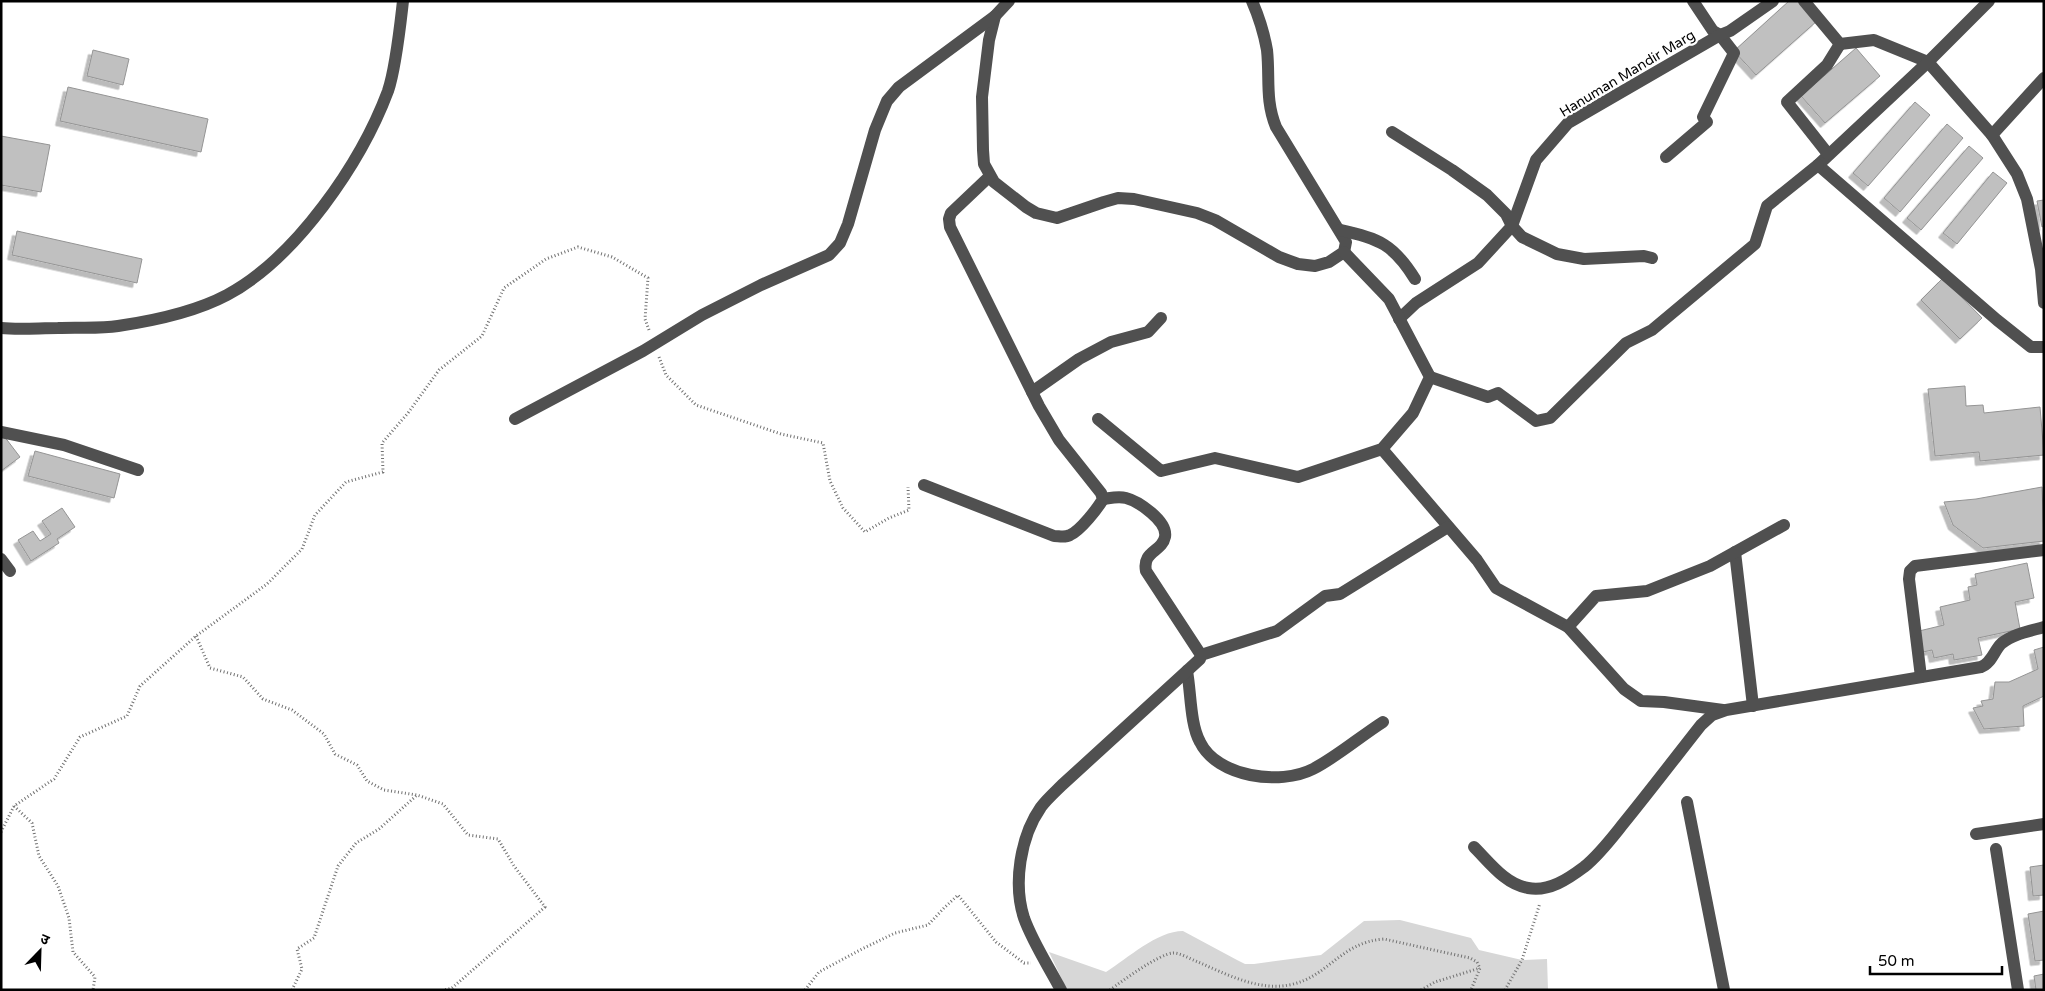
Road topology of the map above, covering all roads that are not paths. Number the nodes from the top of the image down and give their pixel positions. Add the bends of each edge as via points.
1 (403, 1) edge
2 (1009, 1) edge
3 (1252, 1) edge
4 (1693, 1) edge
5 (1773, 1) edge
6 (1804, 1) edge
7 (1989, 1) edge
8 (995, 16) junction
9 (1720, 35) junction
10 (1840, 44) junction
11 (1928, 62) junction
12 (2044, 78) edge
13 (1392, 132) dead end
14 (1992, 135) junction
15 (1828, 154) junction
16 (1666, 157) dead end
17 (1818, 165) junction
18 (990, 176) junction
19 (1512, 226) junction
20 (1340, 230) junction
21 (1344, 252) junction
22 (1652, 258) dead end
23 (2042, 270) edge
24 (1415, 279) dead end
25 (2044, 303) edge
26 (1161, 318) dead end
27 (1399, 319) junction
28 (1, 328) edge
29 (2044, 347) edge
30 (1430, 377) junction
31 (1032, 392) junction
32 (515, 419) dead end
33 (1098, 419) dead end
34 (1, 432) edge
35 (1382, 449) junction
36 (138, 470) dead end
37 (924, 485) road end
38 (1103, 499) junction
39 (1784, 525) dead end
40 (1448, 527) junction
41 (2044, 550) edge
42 (1735, 552) junction
43 (1, 559) edge
44 (10, 571) dead end
45 (1568, 627) junction
46 (2044, 628) edge
47 (1201, 655) junction
48 (1186, 671) junction
49 (1921, 677) junction
50 (1753, 706) junction
51 (1726, 710) junction
52 (1383, 722) dead end
53 (1687, 802) dead end
54 (2044, 824) edge
55 (1976, 834) dead end
56 (1474, 847) dead end
57 (1996, 849) dead end
58 (1060, 990) edge
59 (1724, 990) edge
60 (2018, 990) edge

1 - 28 street via 388,89 366,138 333,193 267,268 227,295 178,314 117,326
2 - 8 street
3 - 20 street via 1264,32 1271,114
4 - 9 street
5 - 9 street, Hanuman Mandir Marg
6 - 10 street
7 - 11 street
8 - 18 street via 982,97 984,164
8 - 32 street via 899,87 887,101 875,130 848,224 840,243 829,255 731,300
9 - 16 street via 1734,54 1703,117 1707,122
9 - 19 street, Hanuman Mandir Marg via 1568,123 1536,160
10 - 11 street via 1874,40
10 - 15 street via 1827,65 1787,102
11 - 14 street
11 - 15 street
12 - 14 street
13 - 19 street via 1486,195 1506,214
14 - 23 street via 2017,174 2027,199
15 - 17 street
17 - 29 street via 2031,348
17 - 30 street via 1767,206 1755,244 1652,330 1626,343 1550,418 1536,421 1498,393 1488,397
18 - 21 street via 1026,207 1046,216 1070,215 1118,198 1197,213 1298,264 1315,266
18 - 31 street via 951,214 950,227
19 - 22 street via 1522,237 1557,254 1584,259
19 - 27 street, Hanuman Mandir Marg via 1478,263 1416,303
20 - 21 street via 1346,242
20 - 24 street via 1363,234 1387,244
21 - 27 street via 1388,299
23 - 25 street
26 - 31 street via 1148,332 1111,342 1078,359
27 - 30 street
30 - 35 street via 1413,413
31 - 38 street via 1059,440 1101,492
33 - 35 street via 1161,471 1215,458 1298,477
34 - 36 street via 64,445
35 - 40 street
37 - 38 street via 1061,537 1068,537 1076,531
38 - 47 street via 1115,497 1134,501 1158,519 1164,528 1162,542 1146,558 1146,571
39 - 42 street
40 - 45 street via 1496,588
40 - 47 street via 1340,594 1325,596 1278,630
41 - 49 street via 1915,566 1910,571
42 - 45 street via 1710,566 1646,591 1596,596
42 - 50 street
43 - 44 street
45 - 51 street via 1624,689 1641,701
46 - 49 street via 2009,638 1985,665
47 - 48 street
48 - 52 street via 1198,740 1206,754 1219,764 1241,773 1291,777 1313,769
48 - 58 street via 1062,785 1041,808 1029,832 1020,863 1024,918
49 - 50 street
50 - 51 street
51 - 56 street via 1712,715 1701,725 1585,866 1562,882 1549,887 1529,888 1511,882
53 - 59 street
54 - 55 street
57 - 60 street

